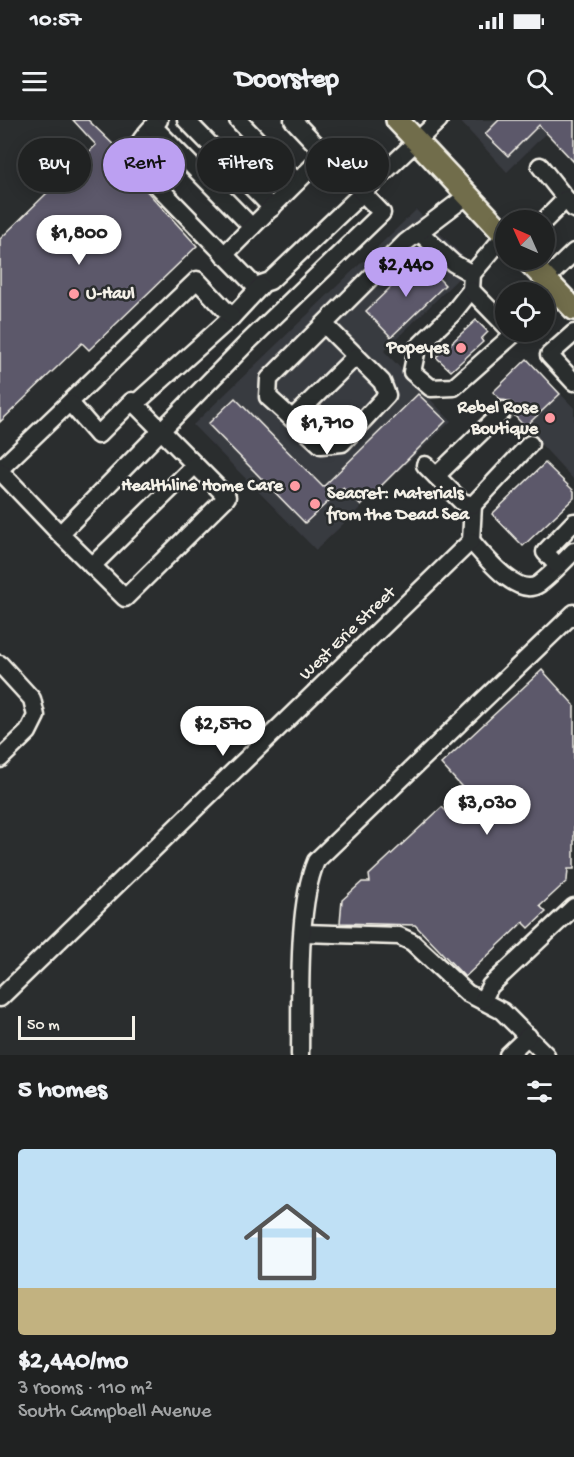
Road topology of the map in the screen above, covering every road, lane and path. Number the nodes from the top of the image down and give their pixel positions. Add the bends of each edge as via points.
1 (186, 120) edge
2 (238, 120) edge
3 (293, 120) edge
4 (397, 120) edge
5 (439, 120) edge
6 (156, 123) edge
7 (310, 138) edge
8 (417, 141) junction
9 (540, 166) dead end
10 (306, 173) edge
11 (297, 182) junction
12 (362, 193) junction
13 (468, 195) junction
14 (570, 204) edge
15 (272, 208) junction
16 (555, 214) edge
17 (495, 225) edge
18 (252, 227) junction
19 (418, 232) junction
20 (495, 250) edge
21 (574, 252) edge
22 (224, 255) junction
23 (536, 270) edge
24 (471, 282) junction
25 (261, 286) junction
26 (561, 298) edge
27 (495, 311) edge
28 (232, 317) junction
29 (324, 324) junction
30 (574, 333) edge
31 (500, 342) edge
32 (356, 356) junction
33 (574, 382) edge
34 (71, 404) junction
35 (135, 404) junction
36 (504, 410) dead end
37 (292, 419) junction
38 (161, 432) junction
39 (531, 444) dead end
40 (195, 465) junction
41 (0, 470) edge
42 (473, 505) junction
43 (574, 522) edge
44 (60, 534) junction
45 (471, 541) junction
46 (574, 551) edge
47 (92, 566) junction
48 (558, 566) junction
49 (574, 613) edge
50 (0, 664) edge
51 (0, 759) edge
52 (574, 907) edge
53 (303, 933) junction
54 (0, 998) edge
55 (483, 1000) junction
56 (528, 1036) junction
57 (300, 1055) edge
58 (508, 1055) edge
59 (546, 1055) edge

1 - 15 street
2 - 11 street
3 - 7 street
4 - 8 main road
5 - 8 street
6 - 18 street
6 - 22 street via 138,143 137,161
8 - 12 street
8 - 13 main road
9 - 14 street
10 - 11 street
11 - 15 street
12 - 25 street
12 - 38 street via 382,213
13 - 17 main road
13 - 19 street
14 - 16 street
15 - 18 street
18 - 22 street
19 - 24 street
19 - 29 street
20 - 24 street
21 - 26 street
22 - 25 street via 255,286
23 - 26 main road
24 - 27 street
24 - 31 street via 452,314 417,348 412,372 431,388 454,387
25 - 28 street
28 - 34 street via 197,280
28 - 35 street
29 - 32 street
29 - 37 street via 269,379 268,397
30 - 33 street via 549,355
32 - 37 street
32 - 37 street via 382,382 387,395 342,443 321,445
34 - 35 street via 98,435 132,401
34 - 41 street
35 - 38 street
36 - 42 street via 430,471 462,502
38 - 40 street
38 - 44 street
39 - 42 street
40 - 47 street
40 - 47 street via 227,497 124,598
41 - 44 street
42 - 45 street
43 - 48 street via 545,552
44 - 47 street
45 - 48 street via 504,575 526,587 537,586
45 - 54 street, West Erie Street
46 - 48 street
49 - 53 street via 316,861 309,878
50 - 51 street via 32,699 36,716 28,732
52 - 55 street via 490,986
53 - 55 street via 399,936 412,942 460,988
53 - 57 street
55 - 56 street via 502,1011
56 - 58 street
56 - 59 street

